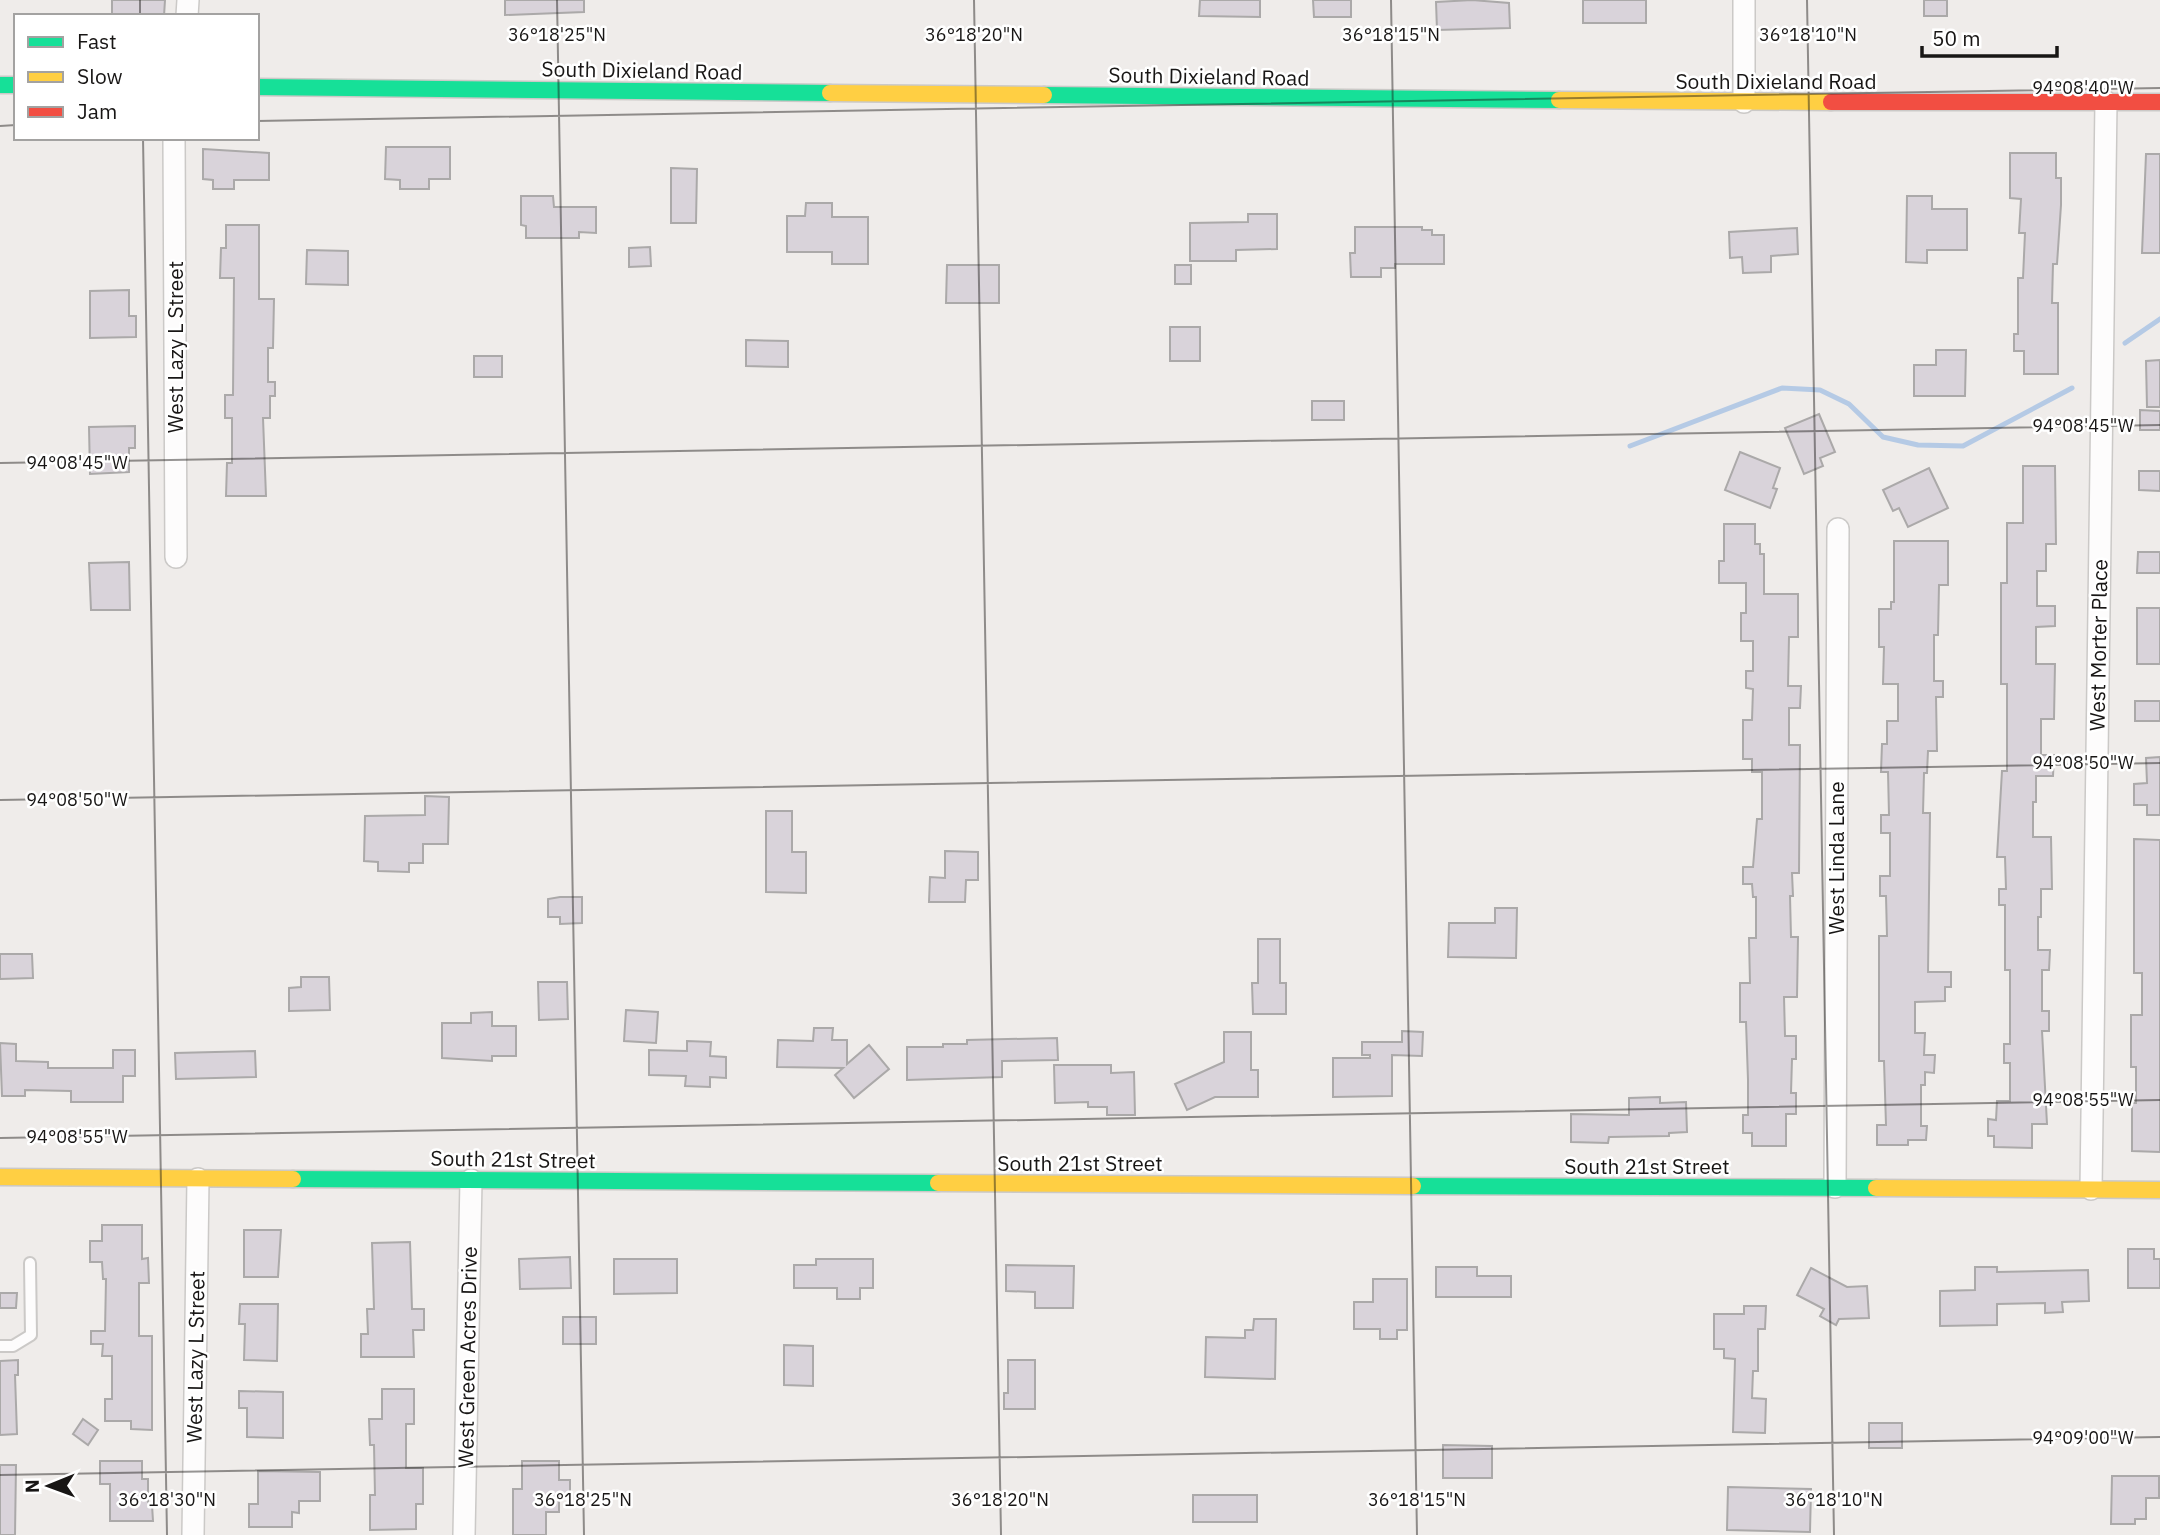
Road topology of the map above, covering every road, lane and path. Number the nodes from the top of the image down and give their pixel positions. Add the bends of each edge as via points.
1 (1744, 0) edge
2 (259, 87) edge
3 (1744, 102) junction
4 (2106, 102) junction
5 (2160, 102) edge
6 (174, 140) edge
7 (1838, 529) dead end
8 (176, 557) dead end
9 (0, 1177) edge
10 (198, 1179) junction
11 (471, 1180) junction
12 (1835, 1187) junction
13 (2091, 1189) junction
14 (2160, 1190) edge
15 (30, 1263) dead end
16 (0, 1346) edge
17 (193, 1535) edge
18 (464, 1535) edge

1 - 3 street
2 - 3 street, South Dixieland Road
3 - 4 street, South Dixieland Road
4 - 5 street, South Dixieland Road
4 - 13 street, West Morter Place
6 - 8 street, West Lazy L Street
7 - 12 street, West Linda Lane
9 - 10 street, South 21st Street
10 - 11 street, South 21st Street
10 - 17 street, West Lazy L Street
11 - 12 street, South 21st Street
11 - 18 street, West Green Acres Drive
12 - 13 street, South 21st Street
13 - 14 street, South 21st Street
15 - 16 lane via 31,1335 13,1346

